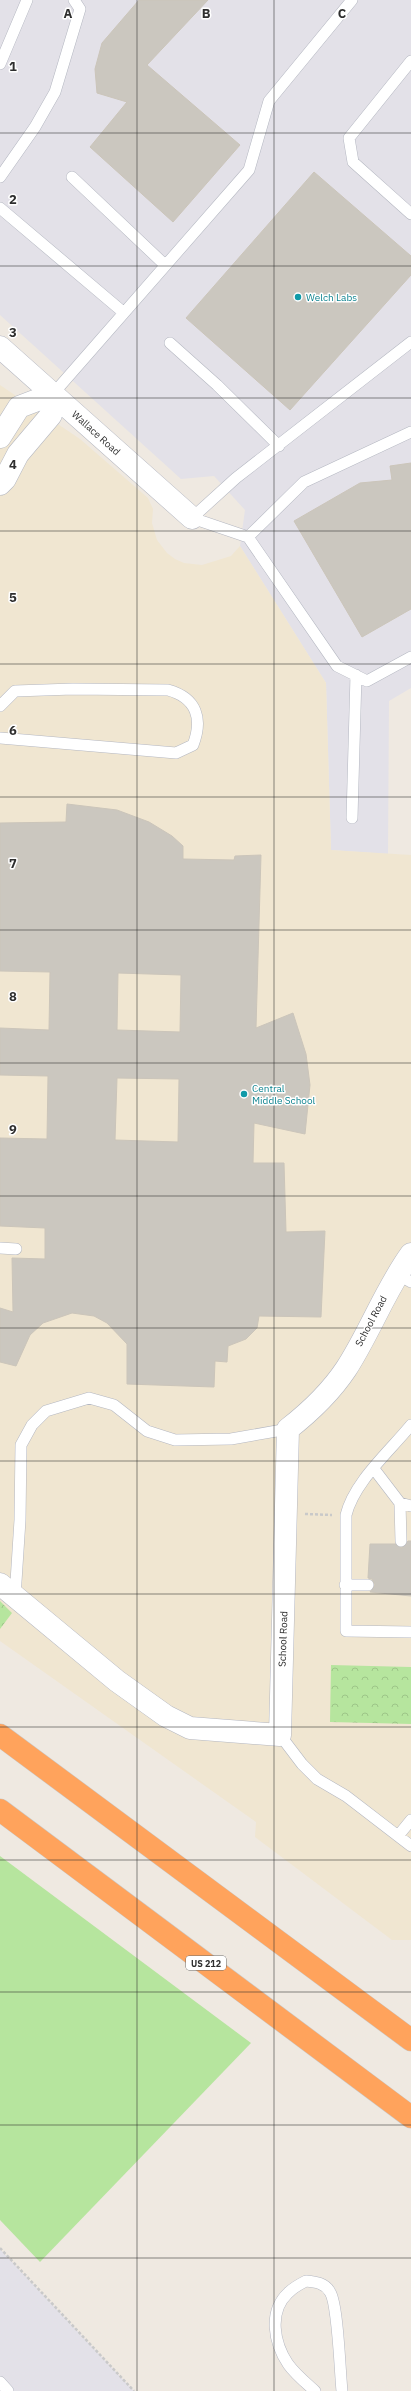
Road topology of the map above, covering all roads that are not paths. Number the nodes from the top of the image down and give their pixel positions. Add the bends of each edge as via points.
1 (27, 0) edge
2 (74, 0) edge
3 (352, 0) edge
4 (411, 61) edge
5 (0, 64) edge
6 (0, 177) edge
7 (72, 177) dead end
8 (0, 208) edge
9 (411, 214) edge
10 (165, 265) junction
11 (123, 312) junction
12 (411, 342) edge
13 (170, 343) dead end
14 (0, 347) edge
15 (53, 394) junction
16 (411, 432) edge
17 (0, 437) edge
18 (279, 446) junction
19 (0, 484) edge
20 (192, 518) junction
21 (248, 537) junction
22 (411, 657) edge
23 (356, 675) junction
24 (0, 706) edge
25 (0, 738) edge
26 (352, 818) dead end
27 (0, 1248) edge
28 (16, 1249) dead end
29 (411, 1254) edge
30 (404, 1278) edge
31 (411, 1425) edge
32 (288, 1429) junction
33 (374, 1469) junction
34 (406, 1505) edge
35 (401, 1541) dead end
36 (345, 1584) junction
37 (368, 1585) dead end
38 (8, 1591) edge
39 (411, 1632) edge
40 (280, 1735) junction
41 (0, 1736) edge
42 (0, 1810) edge
43 (411, 1820) edge
44 (398, 1836) junction
45 (411, 1846) edge
46 (411, 2040) edge
47 (411, 2117) edge
48 (0, 2382) edge
49 (8, 2391) edge
50 (315, 2391) edge
51 (342, 2391) edge

1 - 5 lane
2 - 6 lane via 80,9 55,92 35,127
3 - 10 lane via 269,101 249,170
4 - 9 lane via 349,138 353,162
7 - 10 lane
8 - 11 lane
10 - 11 lane
11 - 15 lane
12 - 18 lane
13 - 18 lane
14 - 15 street, Wallace Road
15 - 17 street via 19,406
15 - 19 street via 51,415 18,454 6,478
15 - 20 street, Wallace Road
16 - 21 lane via 304,482
18 - 20 lane via 236,478
20 - 21 lane
21 - 23 lane via 337,666
22 - 23 lane via 367,681
23 - 26 lane
24 - 25 lane via 15,691 168,690 180,694 191,702 197,714 199,728 193,745 176,753
27 - 28 lane
29 - 30 street, School Road
30 - 32 street, School Road via 346,1369 309,1413
31 - 33 lane
32 - 38 lane via 232,1439 175,1440 147,1431 114,1405 89,1398 46,1411 32,1425 21,1445 20,1520
32 - 40 street, School Road
33 - 34 lane
33 - 36 lane via 359,1485 346,1515
34 - 35 lane
36 - 37 lane
36 - 39 lane via 346,1631
38 - 40 street via 117,1682 166,1716 190,1728
40 - 44 lane via 317,1779 346,1796
41 - 46 highway
42 - 47 highway, US 212
43 - 44 lane
44 - 45 lane
48 - 49 lane
50 - 51 lane via 289,2365 279,2347 276,2330 277,2307 288,2292 306,2281 322,2284 331,2293

